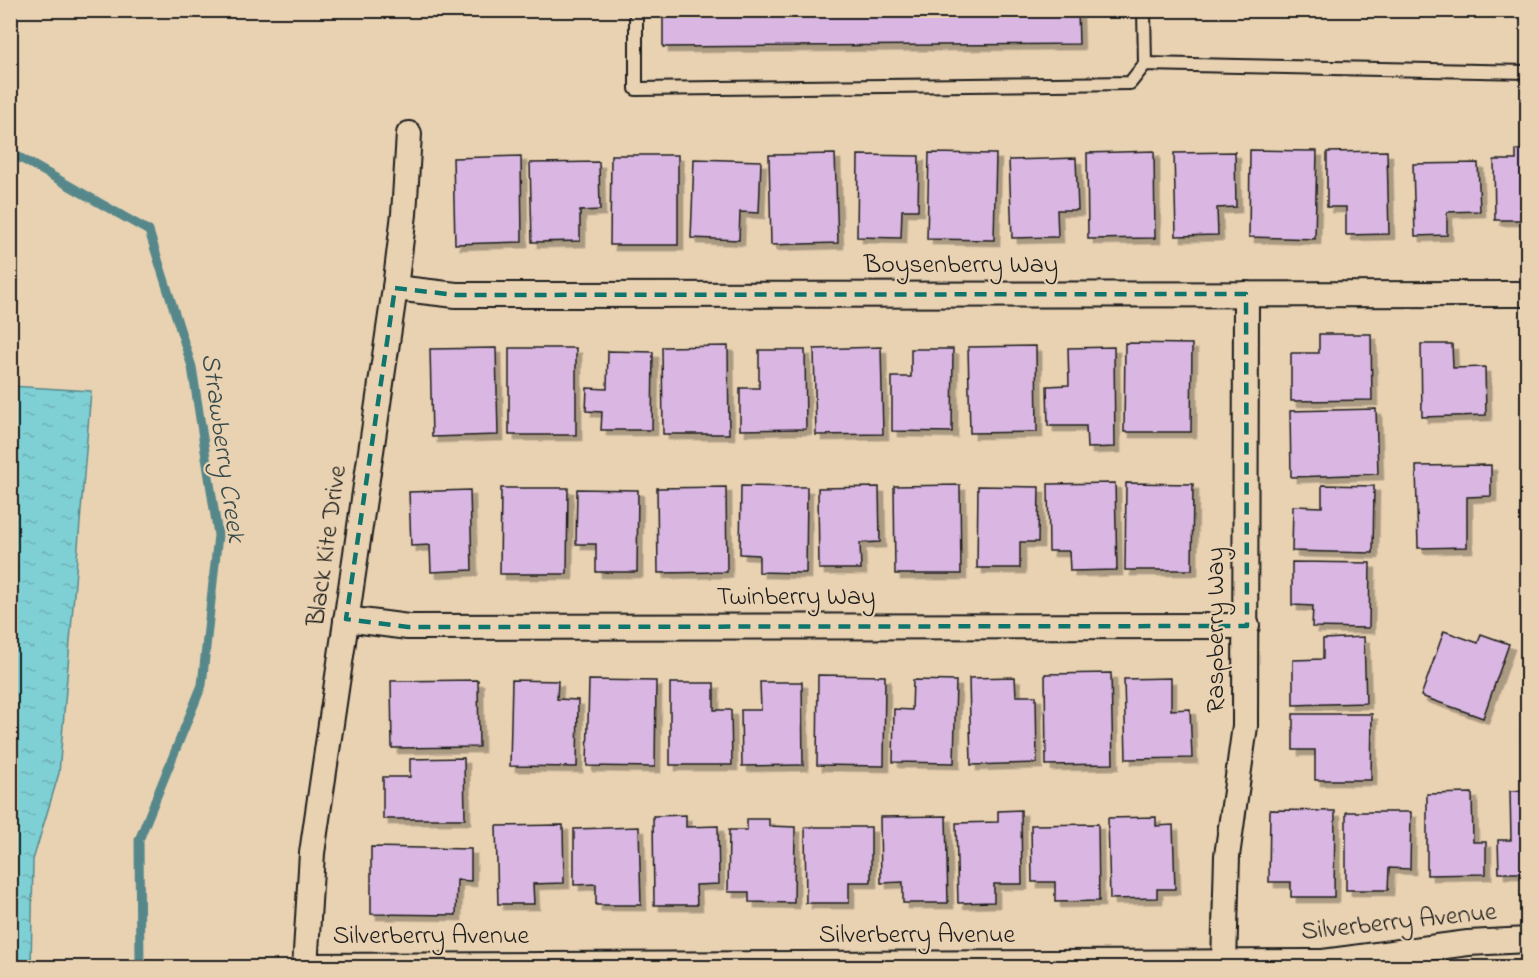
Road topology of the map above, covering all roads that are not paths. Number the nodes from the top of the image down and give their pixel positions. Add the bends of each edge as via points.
1 (636, 10) edge
2 (1144, 10) edge
3 (1145, 64) junction
4 (1527, 72) edge
5 (409, 134) dead end
6 (395, 288) junction
7 (1246, 294) junction
8 (1527, 294) edge
9 (346, 619) junction
10 (1247, 626) junction
11 (1527, 940) edge
12 (1224, 964) junction
13 (896, 966) edge
14 (305, 967) edge

1 - 3 lane via 636,89 1130,82
2 - 3 lane
3 - 4 lane
5 - 6 street, Black Kite Drive
6 - 7 street, Boysenberry Way via 456,295
6 - 9 street, Black Kite Drive
7 - 8 street, Boysenberry Way
7 - 10 street, Raspberry Way
9 - 10 street, Twinberry Way via 408,627
9 - 14 street, Black Kite Drive via 312,853
10 - 12 street, Raspberry Way via 1245,726 1227,856
11 - 12 street, Silverberry Avenue via 1468,943 1323,962
12 - 13 street, Silverberry Avenue
13 - 14 street, Silverberry Avenue

